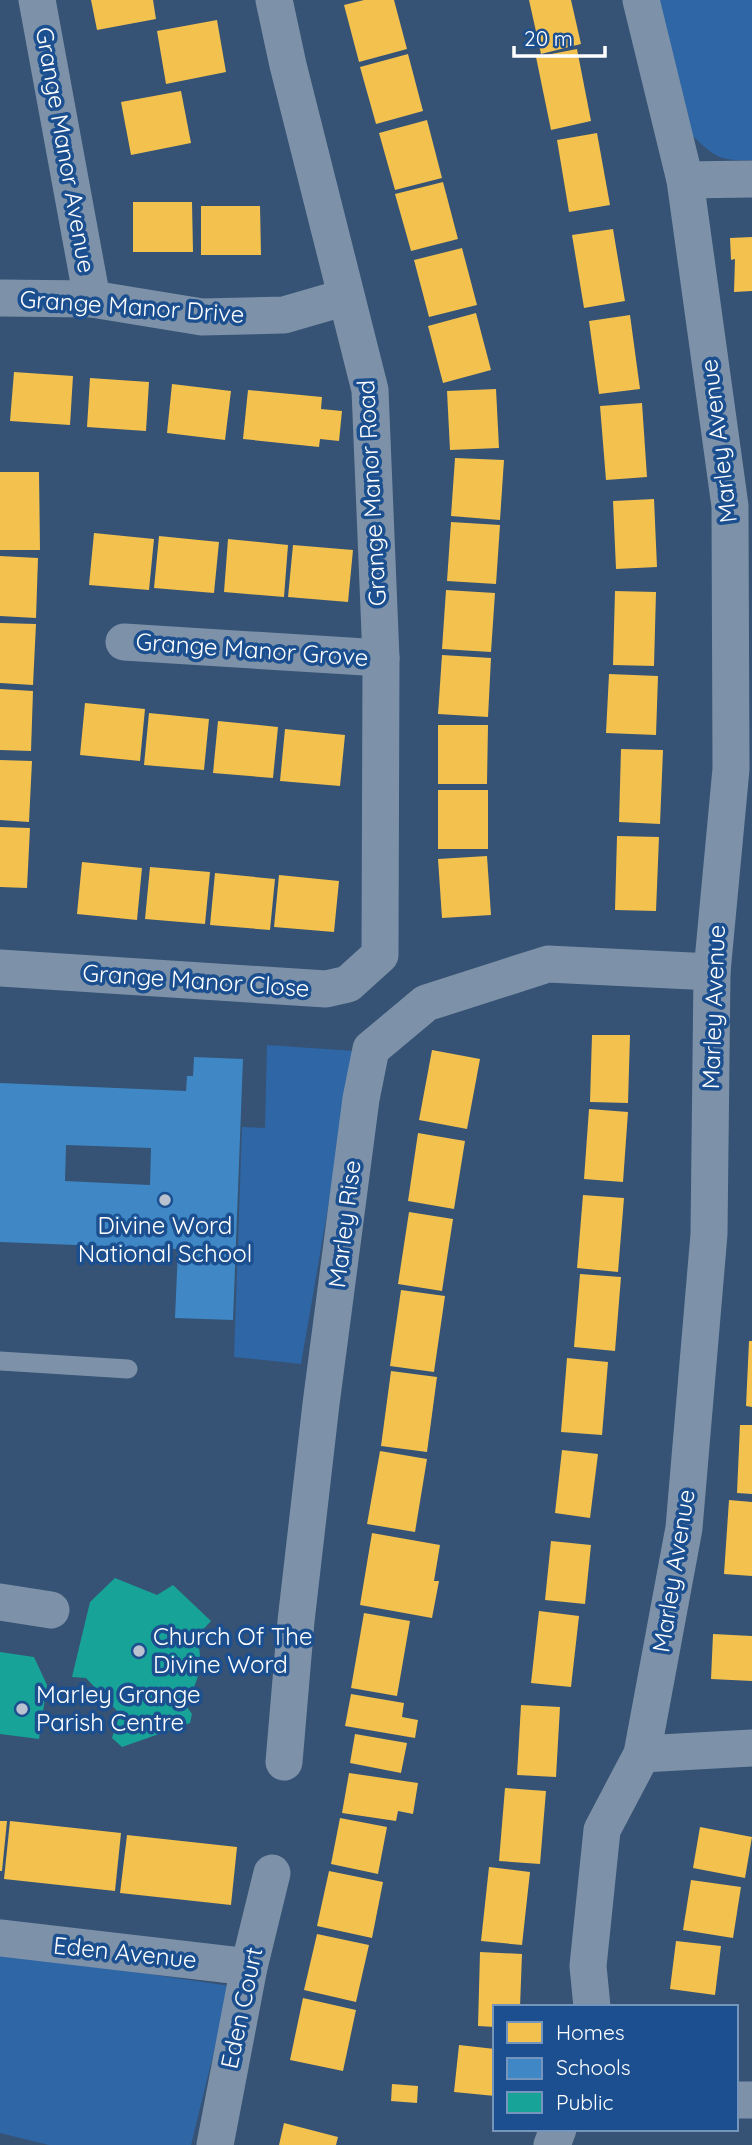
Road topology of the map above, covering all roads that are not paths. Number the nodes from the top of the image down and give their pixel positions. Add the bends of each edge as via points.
1 (37, 0) edge
2 (274, 0) edge
3 (641, 0) edge
4 (752, 179) edge
5 (685, 180) junction
6 (346, 297) junction
7 (0, 298) edge
8 (92, 299) junction
9 (741, 505) edge
10 (124, 642) dead end
11 (381, 658) junction
12 (380, 955) joint
13 (0, 968) edge
14 (712, 972) junction
15 (0, 1361) edge
16 (128, 1369) dead end
17 (0, 1602) edge
18 (51, 1610) dead end
19 (752, 1748) edge
20 (642, 1754) junction
21 (284, 1762) dead end
22 (272, 1872) dead end
23 (0, 1938) edge
24 (250, 1967) junction
25 (592, 2005) edge
26 (215, 2145) edge

1 - 8 street, Grange Manor Avenue
2 - 6 street, Grange Manor Road
3 - 5 street, Marley Avenue
4 - 5 street
5 - 9 street, Marley Avenue
6 - 8 street, Grange Manor Drive via 284,315 202,317
6 - 11 street, Grange Manor Road via 370,390
7 - 8 street, Grange Manor Drive
9 - 14 street, Marley Avenue via 731,769
10 - 11 street, Grange Manor Grove
11 - 12 street, Grange Manor Road
12 - 13 street, Grange Manor Close via 348,984 326,989
14 - 20 street, Marley Avenue via 709,1234 686,1515
14 - 21 street, Marley Rise via 548,964 426,1003 371,1049 360,1100 321,1404
15 - 16 lane
17 - 18 street
19 - 20 street
20 - 25 street, Marley Avenue via 602,1830 588,1966
22 - 24 street, Eden Court
23 - 24 street, Eden Avenue
24 - 26 street, Eden Court

